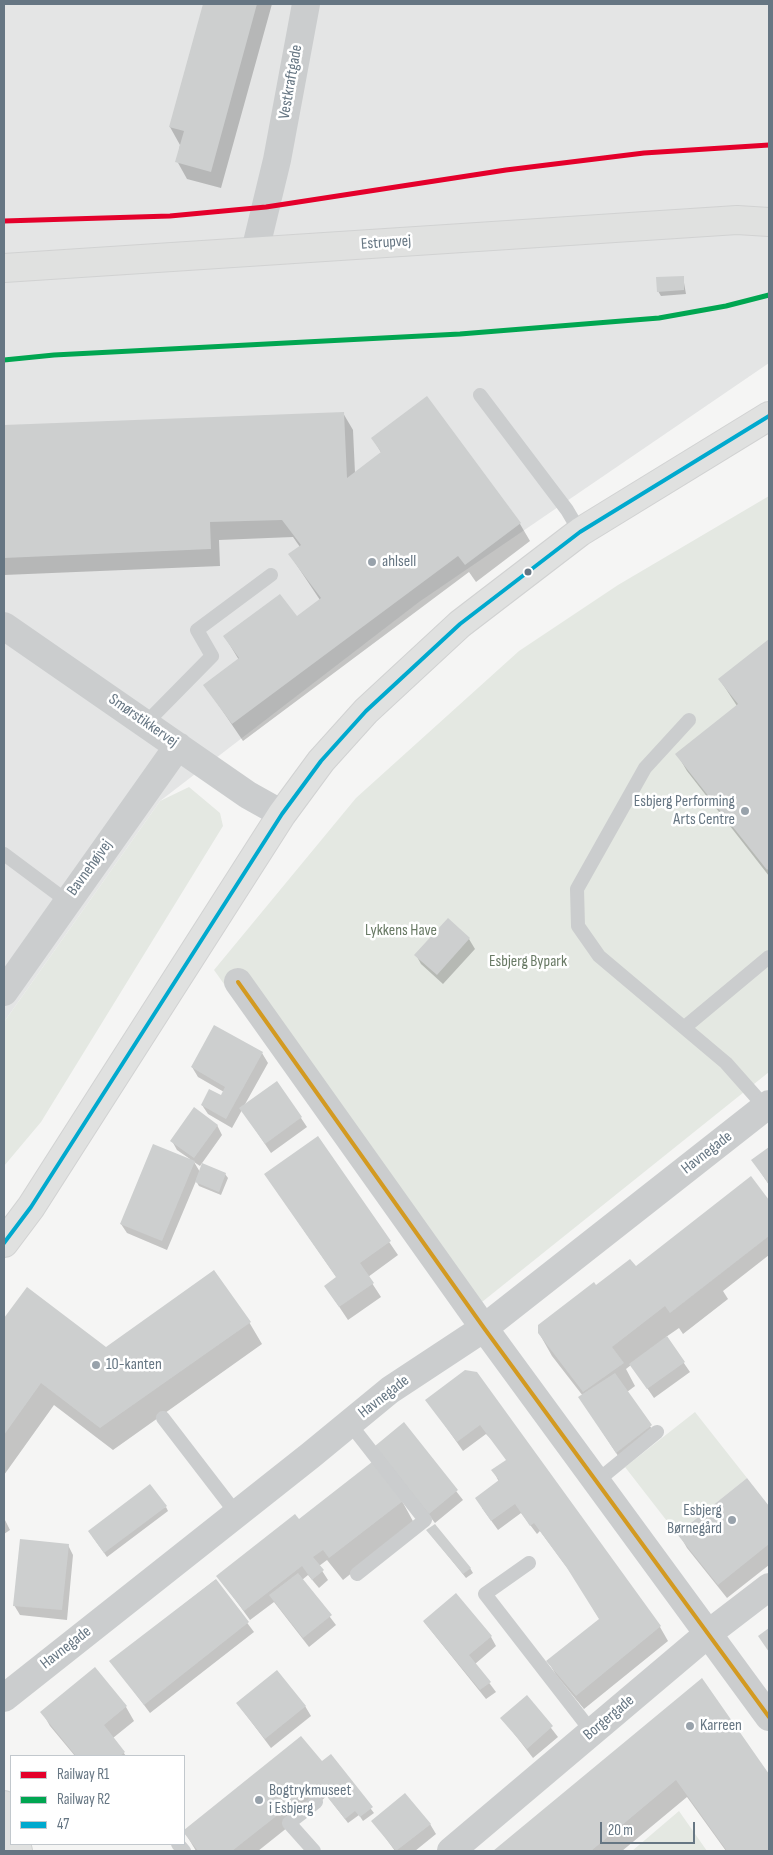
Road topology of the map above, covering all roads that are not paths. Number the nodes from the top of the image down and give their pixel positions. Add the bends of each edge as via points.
1 (306, 4) edge
2 (769, 222) edge
3 (255, 251) junction
4 (5, 264) edge
5 (480, 395) dead end
6 (769, 416) edge
7 (580, 532) junction
8 (271, 575) dead end
9 (4, 626) edge
10 (689, 720) dead end
11 (146, 723) junction
12 (178, 746) junction
13 (282, 814) junction
14 (4, 854) edge
15 (67, 901) junction
16 (769, 957) edge
17 (238, 982) dead end
18 (4, 992) edge
19 (684, 1027) junction
20 (767, 1105) edge
21 (4, 1243) edge
22 (484, 1328) junction
23 (163, 1418) dead end
24 (350, 1424) junction
25 (657, 1432) dead end
26 (597, 1481) junction
27 (236, 1513) junction
28 (529, 1563) dead end
29 (357, 1574) dead end
30 (769, 1587) edge
31 (709, 1633) junction
32 (4, 1698) edge
33 (769, 1717) edge
34 (592, 1732) junction
35 (316, 1802) dead end
36 (4, 1805) edge
37 (10, 1825) edge
38 (314, 1851) edge
39 (451, 1851) edge

1 - 3 street, Vestkraftgade via 277,160
2 - 3 main road, Estrupvej via 737,220
3 - 4 main road, Estrupvej
5 - 7 lane
6 - 7 main road
7 - 13 main road via 460,624 366,711 321,761
8 - 11 lane via 197,630 212,656
9 - 11 street, Smørstikkervej
10 - 19 lane via 645,768 577,889 578,926 599,956
11 - 12 street, Smørstikkervej
12 - 13 street, Smørstikkervej via 248,795
12 - 15 street, Bavnehøjvej
13 - 21 main road via 31,1207
14 - 15 lane
15 - 18 street, Bavnehøjvej
16 - 19 lane
17 - 22 street
19 - 20 lane via 726,1063
20 - 22 street, Havnegade
22 - 24 street, Havnegade via 390,1390
22 - 26 street
23 - 27 lane
24 - 27 street, Havnegade
24 - 29 lane via 425,1520
25 - 26 lane
26 - 31 street
27 - 32 street, Havnegade
28 - 34 lane via 485,1594
30 - 31 street, Borgergade
31 - 33 street
31 - 34 street, Borgergade
34 - 39 street, Borgergade
35 - 38 lane via 289,1822
36 - 37 main road

